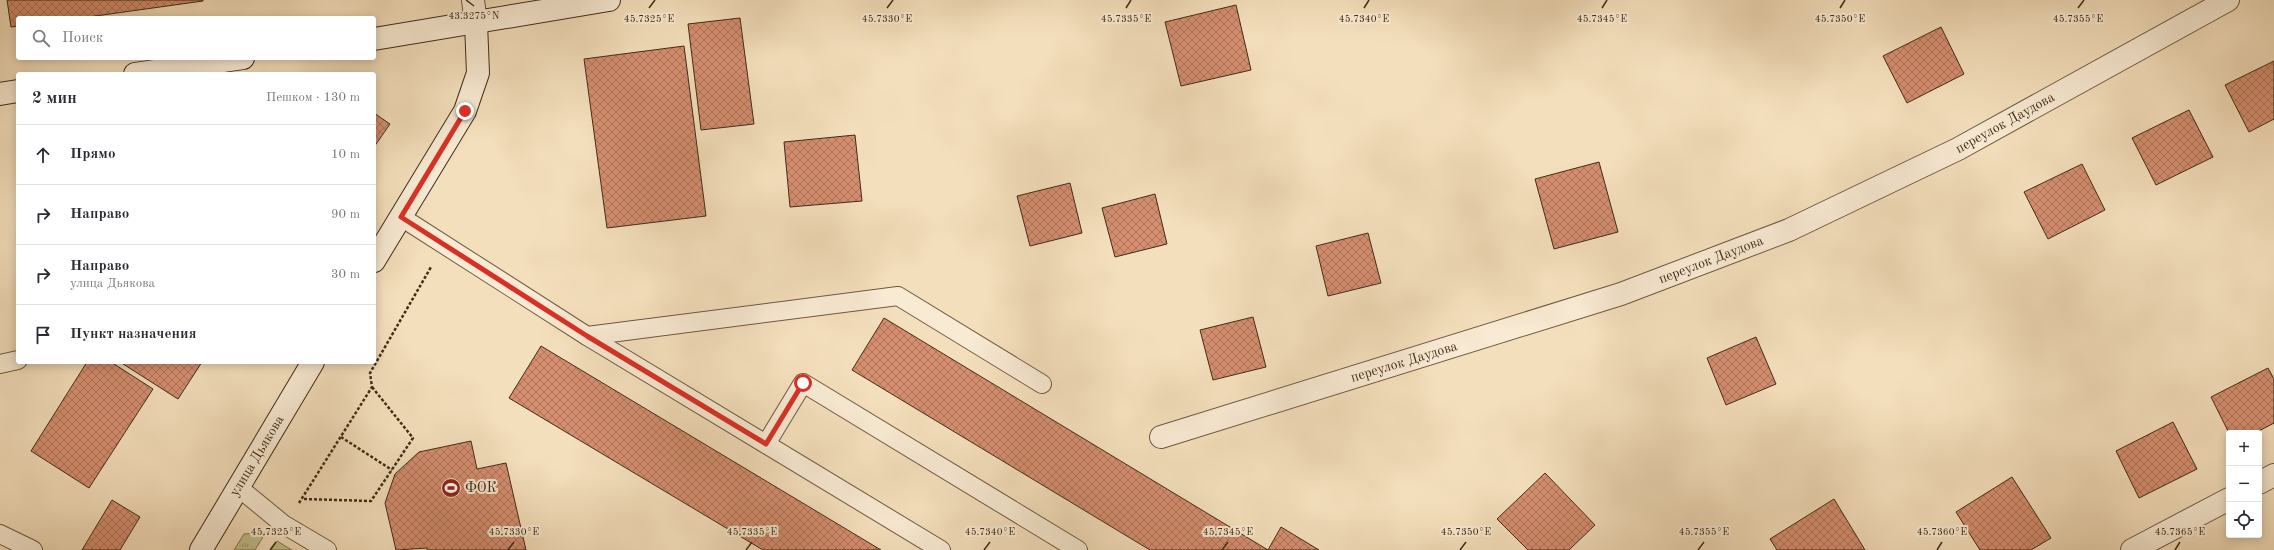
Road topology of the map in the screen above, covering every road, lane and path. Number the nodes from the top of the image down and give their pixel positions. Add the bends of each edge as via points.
1 (473, 0) edge
2 (609, 0) edge
3 (2228, 0) edge
4 (476, 23) junction
5 (376, 38) edge
6 (230, 60) edge
7 (148, 72) edge
8 (16, 91) edge
9 (0, 94) edge
10 (401, 217) junction
11 (444, 243) junction
12 (376, 258) edge
13 (587, 336) junction
14 (16, 360) edge
15 (376, 362) edge
16 (0, 364) edge
17 (312, 364) edge
18 (375, 364) edge
19 (1042, 384) dead end
20 (372, 387) junction
21 (1161, 437) dead end
22 (341, 438) junction
23 (766, 444) junction
24 (392, 470) junction
25 (2274, 475) edge
26 (2262, 481) edge
27 (238, 487) junction
28 (303, 499) junction
29 (2226, 501) edge
30 (283, 524) junction
31 (0, 534) edge
32 (33, 550) edge
33 (201, 550) edge
34 (327, 550) edge
35 (941, 550) edge
36 (1078, 550) edge
37 (2132, 550) edge

1 - 4 street
2 - 4 street
3 - 21 street, переулок Даудова via 1958,149 1788,230 1621,294
4 - 5 street
4 - 10 street via 478,73 465,111
6 - 7 street
8 - 9 street
10 - 11 lane
10 - 12 street
11 - 13 lane
11 - 15 path
13 - 19 lane via 898,296
13 - 23 lane
14 - 16 lane
17 - 27 street, улица Дьякова
18 - 20 path via 370,373
20 - 22 path
20 - 24 path via 413,438
22 - 24 path
22 - 28 path
23 - 35 lane
23 - 36 lane via 803,383
24 - 28 path via 371,501
25 - 26 street
27 - 30 lane
27 - 33 street, улица Дьякова
28 - 30 path
29 - 37 street
30 - 34 lane
31 - 32 lane

